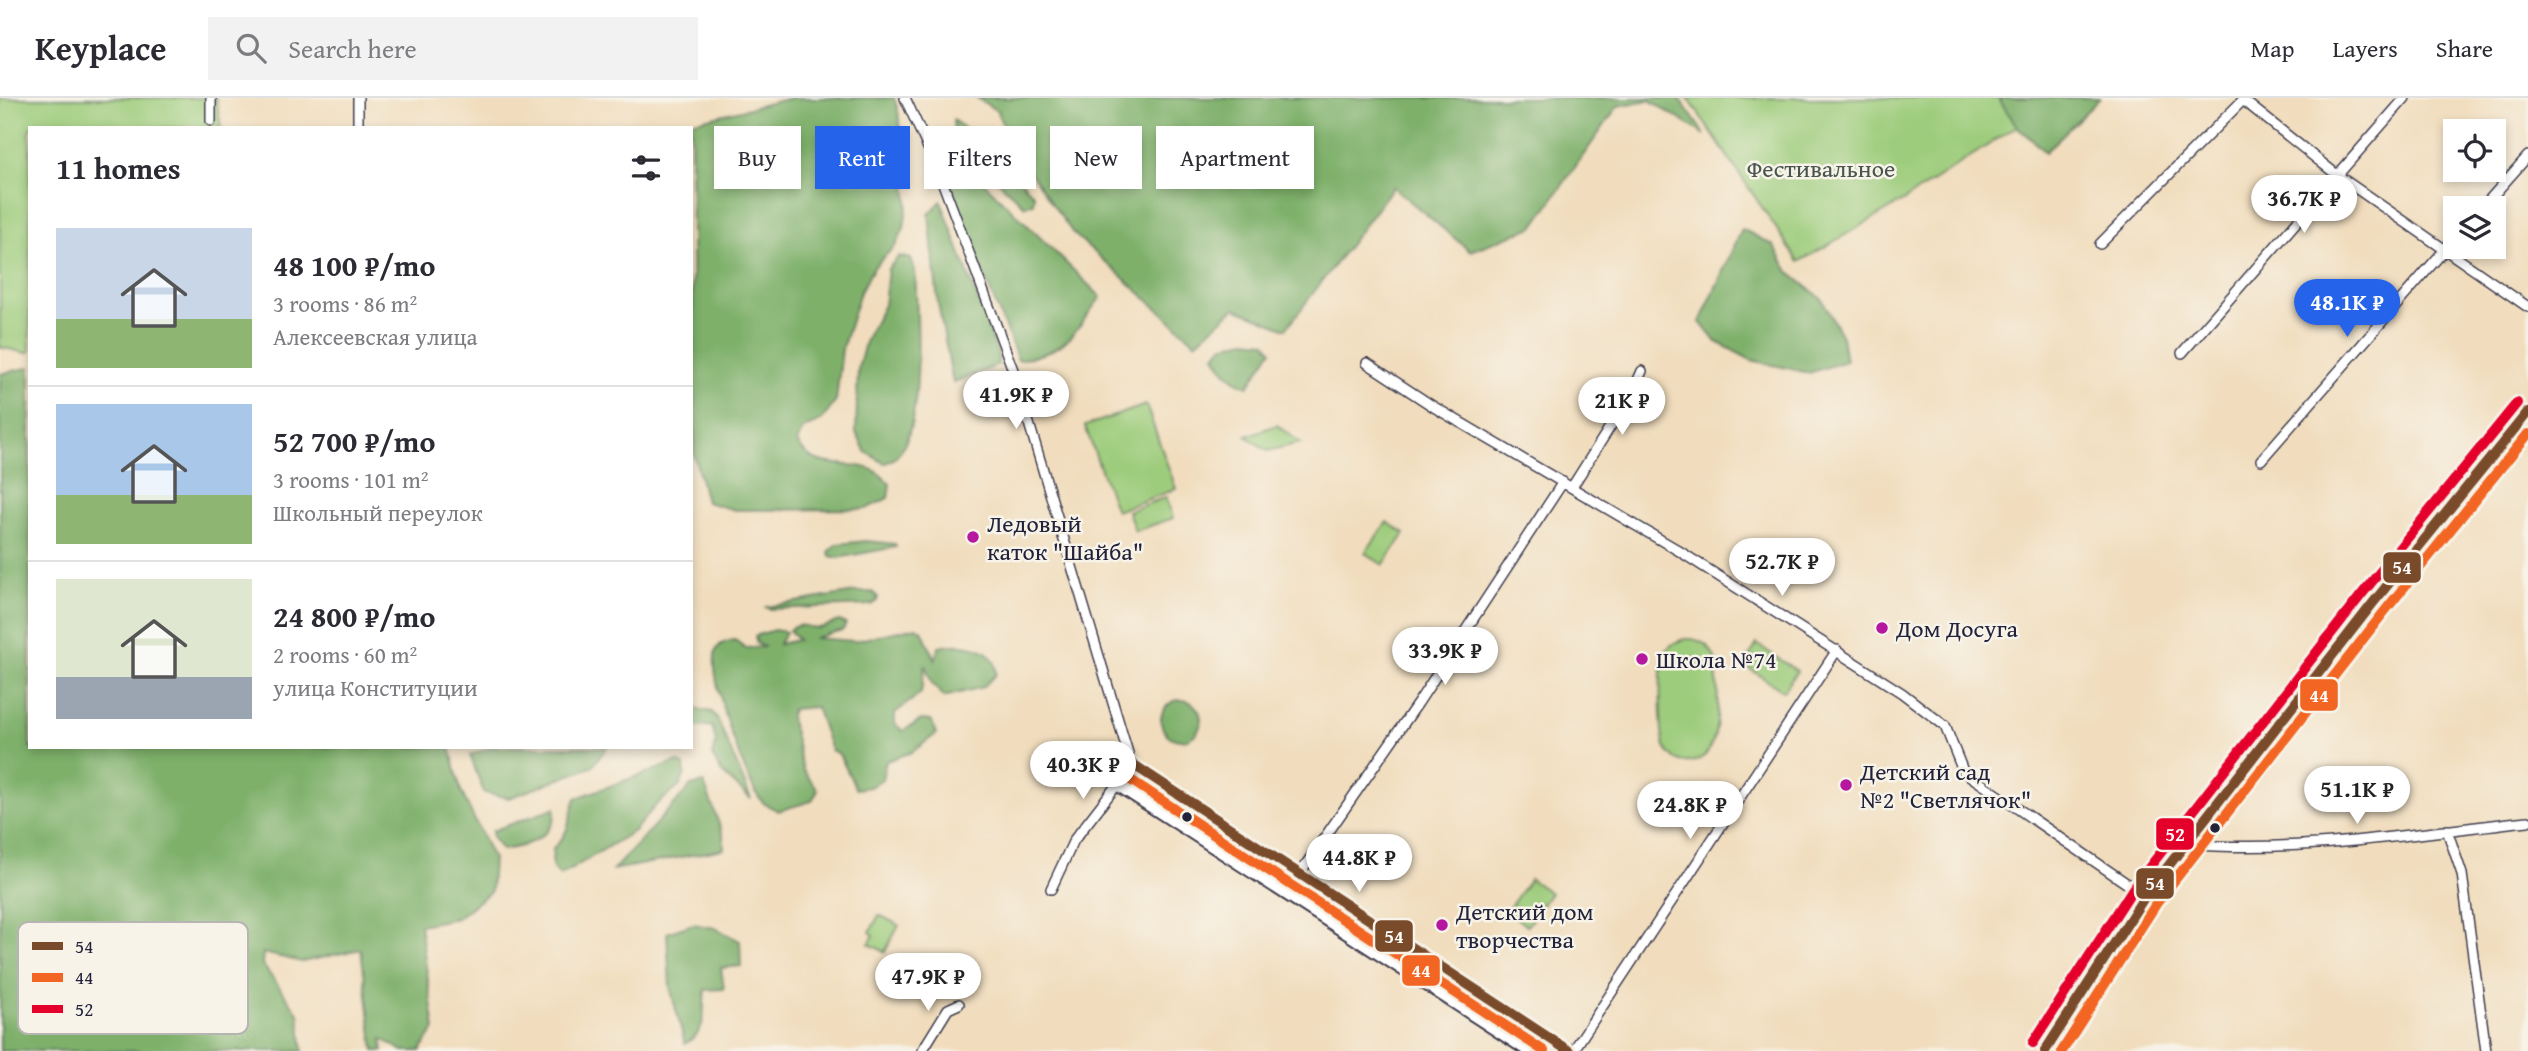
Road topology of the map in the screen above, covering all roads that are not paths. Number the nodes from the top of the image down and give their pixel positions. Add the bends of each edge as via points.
1 (211, 98) edge
2 (358, 98) edge
3 (905, 98) edge
4 (2405, 98) edge
5 (2244, 99) edge
6 (211, 121) dead end
7 (358, 123) dead end
8 (2528, 156) edge
9 (2337, 175) junction
10 (2493, 196) edge
11 (2100, 244) dead end
12 (2443, 246) edge
13 (2443, 251) edge
14 (2461, 259) edge
15 (2528, 307) edge
16 (2182, 353) dead end
17 (1367, 363) dead end
18 (1642, 371) dead end
19 (2528, 412) edge
20 (2261, 460) dead end
21 (1568, 484) junction
22 (1837, 650) junction
23 (1131, 763) junction
24 (1119, 782) junction
25 (2528, 821) edge
26 (2447, 830) junction
27 (2185, 844) junction
28 (1300, 873) junction
29 (1051, 889) dead end
30 (2145, 896) junction
31 (960, 1004) dead end
32 (922, 1051) edge
33 (1528, 1051) edge
34 (1571, 1051) edge
35 (2045, 1051) edge
36 (2486, 1051) edge

1 - 6 street
2 - 7 street
3 - 23 street via 936,165 1013,370
4 - 9 street
5 - 9 street
5 - 11 street
8 - 10 street
9 - 12 street
9 - 16 street
13 - 20 street
14 - 15 street
17 - 21 street
18 - 21 street
19 - 27 street
21 - 22 street
21 - 28 street
22 - 30 street via 1940,721 1964,771
22 - 34 street
23 - 24 street
23 - 28 street
24 - 29 street via 1074,840
24 - 33 street
25 - 26 street
26 - 27 street via 2317,846 2243,849
26 - 36 street via 2462,874
27 - 30 street
28 - 34 street
30 - 35 street
31 - 32 street via 948,1009

